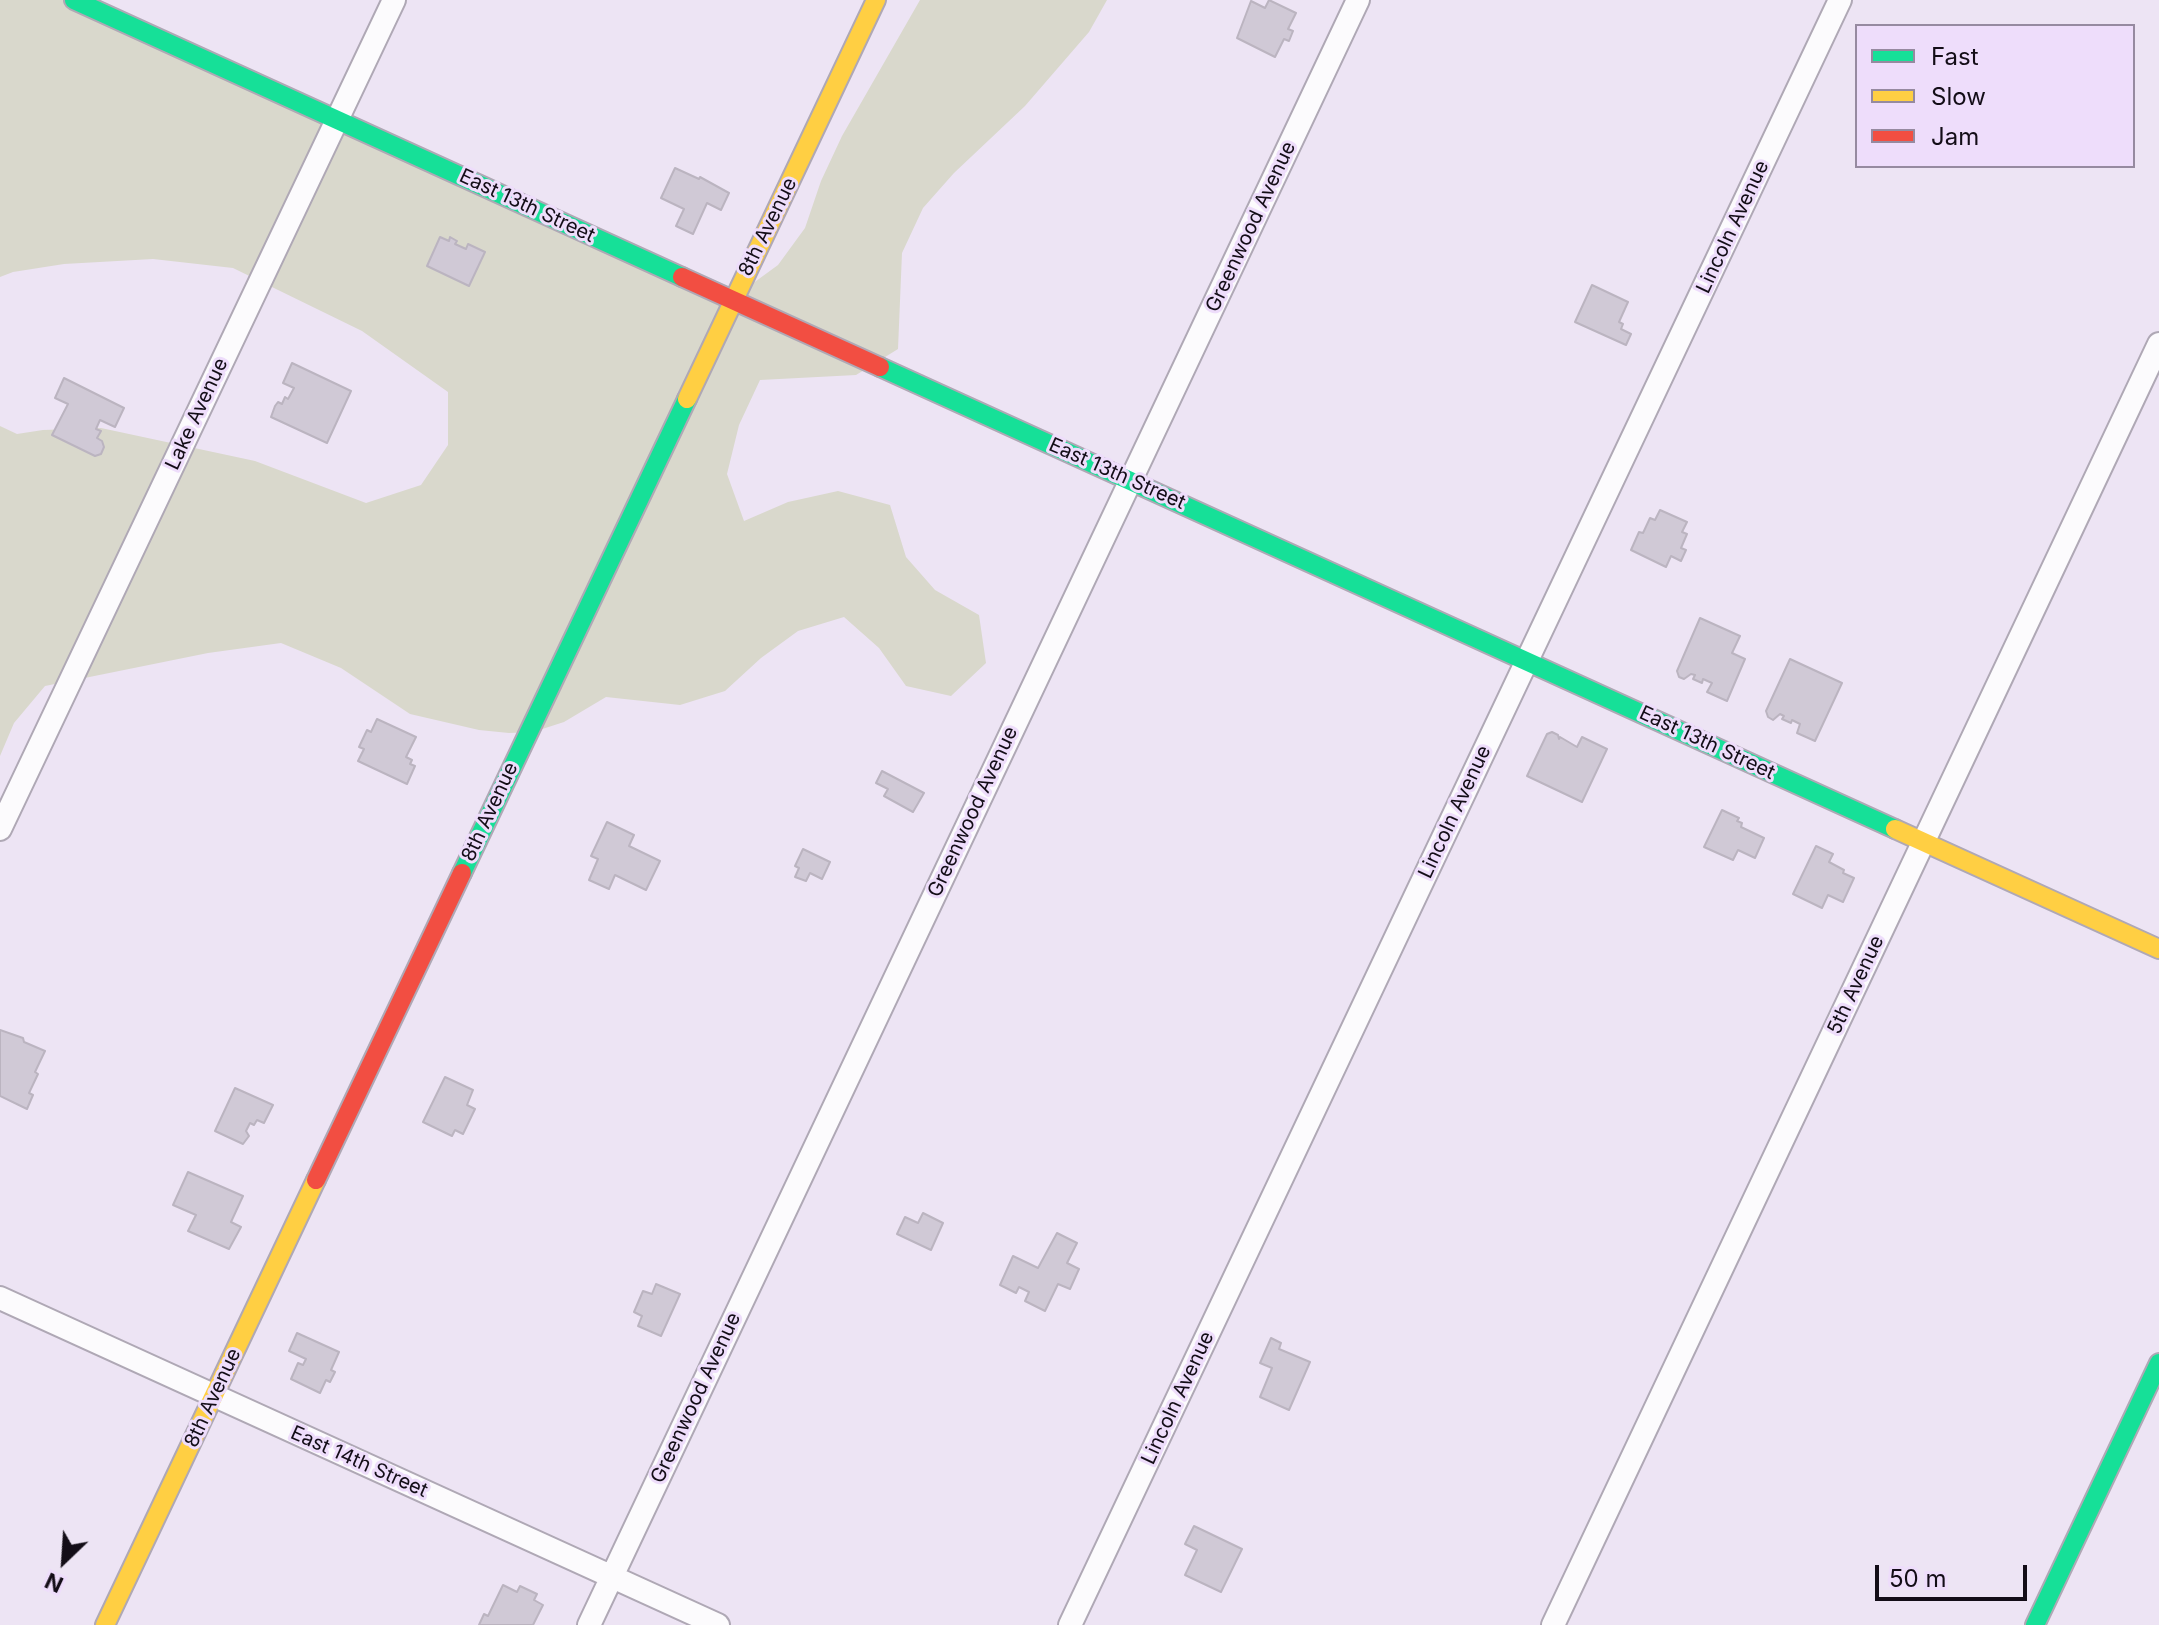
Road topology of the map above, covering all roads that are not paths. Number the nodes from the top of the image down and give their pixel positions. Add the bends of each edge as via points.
1 (74, 0) edge
2 (394, 0) edge
3 (876, 0) edge
4 (1358, 0) edge
5 (1840, 0) edge
6 (338, 119) junction
7 (733, 300) junction
8 (2159, 344) edge
9 (1130, 481) junction
10 (1527, 661) junction
11 (0, 829) edge
12 (1924, 842) junction
13 (2159, 949) edge
14 (0, 1298) edge
15 (2159, 1363) edge
16 (214, 1396) junction
17 (612, 1576) junction
18 (105, 1625) edge
19 (589, 1625) edge
20 (718, 1625) edge
21 (1070, 1625) edge
22 (1553, 1625) edge
23 (2035, 1625) edge

1 - 6 street, East 13th Street
2 - 6 street, Lake Avenue
3 - 7 street, 8th Avenue
4 - 9 street, Greenwood Avenue
5 - 10 street, Lincoln Avenue
6 - 7 street, East 13th Street
6 - 11 street, Lake Avenue
7 - 9 street, East 13th Street
7 - 16 street, 8th Avenue
8 - 12 street, 5th Avenue
9 - 10 street, East 13th Street
9 - 17 street, Greenwood Avenue
10 - 12 street, East 13th Street
10 - 21 street, Lincoln Avenue
12 - 13 street, East 13th Street
12 - 22 street, 5th Avenue
14 - 16 street, East 14th Street
15 - 23 street
16 - 17 street, East 14th Street
16 - 18 street, 8th Avenue
17 - 19 street, Greenwood Avenue
17 - 20 street, East 14th Street

